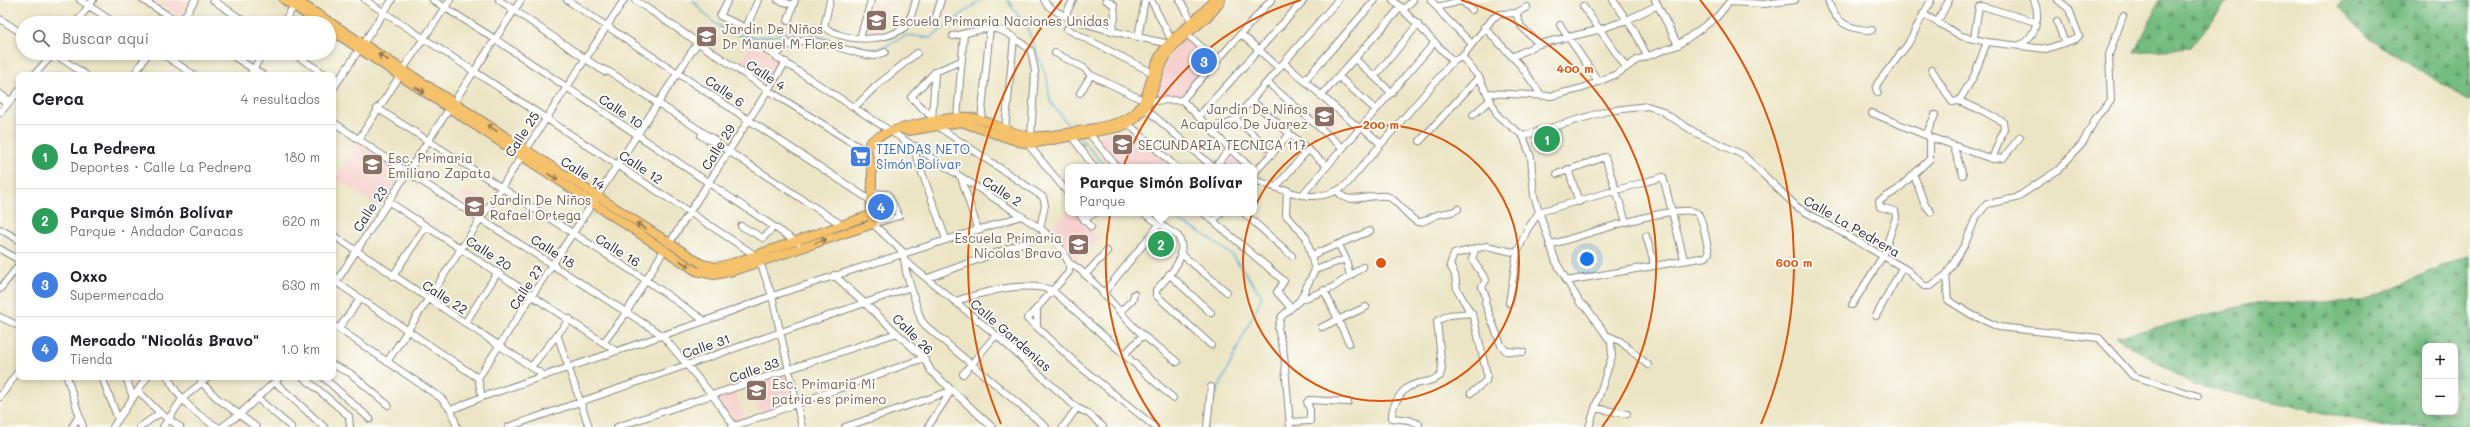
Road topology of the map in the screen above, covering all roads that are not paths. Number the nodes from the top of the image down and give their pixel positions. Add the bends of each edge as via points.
1 (80, 0) edge
2 (93, 0) edge
3 (144, 0) edge
4 (195, 0) edge
5 (213, 0) edge
6 (284, 0) edge
7 (365, 0) edge
8 (392, 0) edge
9 (433, 0) edge
10 (450, 0) edge
11 (500, 0) edge
12 (521, 0) edge
13 (567, 0) edge
14 (624, 0) edge
15 (635, 0) edge
16 (728, 0) edge
17 (757, 0) edge
18 (778, 0) edge
19 (830, 0) edge
20 (871, 0) edge
21 (916, 0) edge
22 (940, 0) edge
23 (1044, 0) edge
24 (1073, 0) edge
25 (1106, 0) edge
26 (1145, 0) edge
27 (1150, 0) edge
28 (1180, 0) edge
29 (1214, 0) edge
30 (1221, 0) edge
31 (1271, 0) edge
32 (1304, 0) edge
33 (1338, 0) edge
34 (1375, 0) edge
35 (1393, 0) edge
36 (1413, 0) edge
37 (1431, 0) edge
38 (1613, 0) edge
39 (1795, 0) edge
40 (1828, 0) edge
41 (1931, 0) edge
42 (1948, 0) edge
43 (2034, 0) edge
44 (2058, 0) edge
45 (1461, 1) edge
46 (296, 2) edge
47 (1657, 2) edge
48 (2066, 2) edge
49 (794, 3) edge
50 (1115, 3) edge
51 (89, 6) junction
52 (1583, 6) dead end
53 (1437, 7) junction
54 (1527, 7) dead end
55 (445, 8) junction
56 (515, 9) junction
57 (1402, 9) junction
58 (1472, 10) dead end
59 (383, 13) junction
60 (1516, 14) junction
61 (1923, 14) junction
62 (81, 16) edge
63 (104, 16) edge
64 (169, 16) edge
65 (185, 16) edge
66 (237, 16) edge
67 (287, 16) edge
68 (312, 16) edge
69 (317, 16) edge
70 (1065, 16) junction
71 (2123, 16) dead end
72 (0, 19) edge
73 (1627, 20) junction
74 (788, 21) dead end
75 (1938, 21) junction
76 (1192, 22) junction
77 (2036, 22) junction
78 (2057, 22) dead end
79 (934, 23) dead end
80 (1418, 24) junction
81 (1560, 25) dead end
82 (606, 26) junction
83 (990, 27) junction
84 (1484, 27) junction
85 (16, 29) edge
86 (336, 29) edge
87 (1067, 30) dead end
88 (1598, 30) junction
89 (1872, 30) dead end
90 (1111, 32) junction
91 (336, 33) edge
92 (964, 34) junction
93 (1187, 34) junction
94 (1241, 34) junction
95 (953, 36) dead end
96 (1138, 37) junction
97 (1569, 37) junction
98 (1974, 37) junction
99 (860, 38) junction
100 (1014, 38) junction
101 (495, 39) junction
102 (424, 40) junction
103 (698, 42) junction
104 (1171, 42) junction
105 (1435, 42) junction
106 (1987, 42) junction
107 (2065, 43) junction
108 (1472, 44) junction
109 (1539, 44) junction
110 (1678, 45) junction
111 (2020, 45) junction
112 (363, 47) junction
113 (767, 51) dead end
114 (1260, 51) junction
115 (885, 52) dead end
116 (918, 53) dead end
117 (1055, 53) dead end
118 (776, 56) junction
119 (1647, 56) junction
120 (586, 57) junction
121 (1512, 57) junction
122 (1462, 58) junction
123 (1355, 59) junction
124 (48, 60) edge
125 (64, 60) edge
126 (144, 60) edge
127 (172, 60) edge
128 (239, 60) edge
129 (259, 60) edge
130 (303, 60) edge
131 (961, 61) junction
132 (1217, 61) junction
133 (786, 62) junction
134 (1453, 62) junction
135 (1284, 63) junction
136 (1626, 67) junction
137 (1279, 68) junction
138 (254, 69) junction
139 (474, 70) junction
140 (1932, 70) dead end
141 (37, 72) edge
142 (82, 72) edge
143 (136, 72) edge
144 (190, 72) edge
145 (252, 72) edge
146 (258, 72) edge
147 (321, 72) edge
148 (679, 72) junction
149 (935, 72) junction
150 (401, 73) junction
151 (1153, 73) junction
152 (1091, 75) junction
153 (1375, 76) junction
154 (1338, 77) junction
155 (1478, 77) junction
156 (336, 80) edge
157 (1305, 80) junction
158 (1267, 82) junction
159 (1599, 82) junction
160 (566, 88) junction
161 (768, 90) junction
162 (1080, 93) dead end
163 (1392, 93) junction
164 (1487, 93) junction
165 (1878, 93) dead end
166 (0, 94) edge
167 (16, 95) edge
168 (1321, 96) junction
169 (1542, 96) junction
170 (0, 99) edge
171 (1182, 100) junction
172 (1251, 100) junction
173 (1490, 100) junction
174 (1959, 101) junction
175 (9, 102) junction
176 (1147, 104) junction
177 (451, 105) junction
178 (658, 105) junction
179 (855, 107) junction
180 (377, 108) junction
181 (1376, 110) junction
182 (0, 113) edge
183 (1872, 113) dead end
184 (1473, 115) dead end
185 (1935, 115) dead end
186 (546, 117) junction
187 (956, 117) junction
188 (1198, 117) junction
189 (1235, 119) junction
190 (748, 120) junction
191 (981, 121) junction
192 (934, 122) junction
193 (1126, 123) junction
194 (336, 124) edge
195 (1209, 128) junction
196 (1361, 128) junction
197 (1005, 130) junction
198 (1087, 131) junction
199 (891, 132) junction
200 (1069, 134) junction
201 (1290, 134) junction
202 (638, 135) junction
203 (1524, 136) junction
204 (1928, 136) junction
205 (2020, 137) dead end
206 (358, 139) junction
207 (428, 140) junction
208 (1029, 140) junction
209 (1420, 141) dead end
210 (1382, 144) junction
211 (1954, 145) junction
212 (916, 146) junction
213 (1343, 148) junction
214 (1230, 150) junction
215 (728, 151) junction
216 (1308, 151) junction
217 (523, 152) junction
218 (867, 152) junction
219 (1274, 152) junction
220 (1992, 158) junction
221 (618, 164) junction
222 (1092, 164) edge
223 (1114, 164) edge
224 (1173, 164) edge
225 (1211, 164) edge
226 (1217, 164) edge
227 (1246, 164) edge
228 (1327, 166) junction
229 (1568, 169) junction
230 (1257, 170) edge
231 (407, 172) junction
232 (1557, 174) dead end
233 (1914, 175) junction
234 (1963, 175) dead end
235 (961, 177) junction
236 (1257, 179) edge
237 (709, 183) junction
238 (501, 187) junction
239 (1276, 187) junction
240 (1065, 189) edge
241 (1287, 190) junction
242 (1615, 190) junction
243 (1338, 191) junction
244 (1302, 195) junction
245 (871, 196) junction
246 (595, 200) junction
247 (388, 201) junction
248 (1579, 202) junction
249 (1458, 210) dead end
250 (689, 212) junction
251 (1539, 212) junction
252 (1672, 212) junction
253 (1930, 212) dead end
254 (870, 215) junction
255 (1022, 216) junction
256 (1081, 216) edge
257 (1090, 216) edge
258 (1147, 216) edge
259 (1208, 216) edge
260 (1218, 216) edge
261 (1247, 216) edge
262 (481, 218) junction
263 (1084, 220) junction
264 (1214, 220) junction
265 (1626, 222) junction
266 (873, 224) junction
267 (842, 225) junction
268 (1159, 225) junction
269 (426, 226) junction
270 (741, 226) dead end
271 (774, 227) junction
272 (1091, 227) dead end
273 (1040, 228) junction
274 (0, 229) edge
275 (978, 230) junction
276 (1370, 231) dead end
277 (573, 234) junction
278 (1047, 234) junction
279 (1646, 236) dead end
280 (336, 237) edge
281 (16, 238) edge
282 (946, 239) junction
283 (796, 241) junction
284 (1338, 245) junction
285 (1550, 245) junction
286 (666, 247) junction
287 (804, 247) junction
288 (461, 248) junction
289 (1476, 248) junction
290 (0, 249) edge
291 (356, 251) junction
292 (1107, 251) dead end
293 (903, 252) junction
294 (1180, 253) junction
295 (1517, 253) junction
296 (1312, 255) junction
297 (1292, 256) dead end
298 (1883, 256) junction
299 (16, 258) edge
300 (758, 258) junction
301 (1346, 259) junction
302 (1684, 259) junction
303 (904, 260) junction
304 (1069, 263) junction
305 (554, 264) junction
306 (1653, 266) junction
307 (1363, 267) dead end
308 (1902, 268) junction
309 (16, 269) edge
310 (1315, 270) junction
311 (498, 272) junction
312 (1169, 274) junction
313 (834, 275) junction
314 (1946, 275) junction
315 (393, 276) junction
316 (1085, 276) junction
317 (1350, 276) junction
318 (928, 278) junction
319 (336, 280) edge
320 (646, 280) junction
321 (1566, 281) junction
322 (336, 282) edge
323 (911, 287) junction
324 (0, 289) edge
325 (1052, 290) junction
326 (1324, 290) junction
327 (1227, 292) dead end
328 (1103, 294) junction
329 (1134, 294) dead end
330 (534, 295) junction
331 (772, 296) junction
332 (360, 299) junction
333 (428, 299) junction
334 (1300, 300) junction
335 (954, 301) junction
336 (865, 303) junction
337 (1509, 303) dead end
338 (1852, 305) dead end
339 (1366, 307) dead end
340 (1037, 308) junction
341 (1291, 308) junction
342 (1120, 312) junction
343 (1211, 312) dead end
344 (626, 313) junction
345 (1472, 313) junction
346 (1876, 316) dead end
347 (0, 317) edge
348 (570, 319) junction
349 (1339, 320) junction
350 (705, 321) junction
351 (465, 323) junction
352 (16, 325) edge
353 (336, 327) edge
354 (1037, 327) junction
355 (1322, 327) dead end
356 (408, 330) junction
357 (780, 332) junction
358 (897, 333) junction
359 (558, 334) junction
360 (662, 335) junction
361 (996, 335) junction
362 (1143, 335) junction
363 (1606, 335) junction
364 (604, 342) junction
365 (1349, 343) dead end
366 (1211, 344) dead end
367 (500, 347) junction
368 (616, 351) junction
369 (1523, 352) dead end
370 (1124, 355) junction
371 (924, 358) junction
372 (387, 362) junction
373 (1177, 362) dead end
374 (688, 364) junction
375 (972, 364) junction
376 (336, 366) edge
377 (1648, 366) dead end
378 (531, 367) junction
379 (568, 367) junction
380 (788, 370) junction
381 (16, 374) edge
382 (963, 374) dead end
383 (545, 376) junction
384 (478, 378) junction
385 (68, 380) edge
386 (103, 380) edge
387 (127, 380) edge
388 (144, 380) edge
389 (170, 380) edge
390 (204, 380) edge
391 (307, 380) edge
392 (326, 380) edge
393 (201, 382) junction
394 (275, 382) joint
395 (1211, 387) dead end
396 (138, 390) junction
397 (951, 391) junction
398 (1471, 392) dead end
399 (712, 395) junction
400 (2198, 396) dead end
401 (0, 397) edge
402 (482, 397) junction
403 (133, 398) junction
404 (183, 398) junction
405 (257, 398) junction
406 (1173, 398) dead end
407 (579, 401) junction
408 (1348, 402) dead end
409 (388, 405) dead end
410 (796, 406) junction
411 (1077, 408) junction
412 (1595, 408) junction
413 (451, 410) junction
414 (160, 413) junction
415 (240, 414) junction
416 (1627, 414) dead end
417 (79, 416) junction
418 (118, 419) junction
419 (169, 419) junction
420 (370, 419) dead end
421 (1289, 424) edge
422 (1419, 424) dead end
423 (929, 425) edge
424 (72, 427) edge
425 (83, 427) edge
426 (113, 427) edge
427 (140, 427) edge
428 (163, 427) edge
429 (180, 427) edge
430 (218, 427) edge
431 (222, 427) edge
432 (256, 427) edge
433 (291, 427) edge
434 (324, 427) edge
435 (350, 427) edge
436 (457, 427) edge
437 (508, 427) edge
438 (589, 427) edge
439 (617, 427) edge
440 (734, 427) edge
441 (802, 427) edge
442 (845, 427) edge
443 (936, 427) edge
444 (992, 427) edge
445 (1046, 427) edge
446 (1063, 427) edge
447 (1103, 427) edge
448 (1155, 427) edge
449 (1208, 427) edge
450 (1589, 427) edge

1 - 51 street
2 - 51 street
3 - 64 street
4 - 65 street
5 - 66 street
6 - 46 main road, Calle 14
7 - 59 street, Calle 12
8 - 59 street
9 - 55 street, Calle 10
10 - 55 street
11 - 56 street
12 - 56 street, Calle 23
13 - 82 street, Calle 6
14 - 82 street, Calle 25
15 - 103 street, Calle 4
16 - 17 street via 720,16 746,28
18 - 49 street
19 - 99 street via 824,24 827,29 852,39
20 - 99 street
21 - 99 street via 902,30
22 - 79 street
23 - 70 street via 1054,12
24 - 70 street
25 - 50 street
26 - 96 street
27 - 104 street
28 - 76 street
29 - 76 main road
30 - 93 main road via 1211,14
31 - 94 street
32 - 114 street
33 - 135 street
34 - 157 street
35 - 57 street
36 - 57 street
37 - 53 street
38 - 73 street
39 - 110 street via 1764,4 1729,2 1717,17
40 - 89 street via 1831,9 1843,25 1860,30
41 - 61 street
42 - 75 street
43 - 77 street via 2038,10
44 - 48 street
45 - 53 street
45 - 58 street
46 - 67 street
46 - 68 main road, Calle 14
46 - 69 main road, Calle 14
47 - 73 street
47 - 110 street
48 - 107 street via 2079,36
49 - 74 street
50 - 90 street via 1115,18
51 - 62 street
51 - 63 street
52 - 88 street
53 - 108 street
54 - 60 street
55 - 101 street, Calle 10
55 - 102 street
56 - 101 street, Calle 23
56 - 120 street
57 - 80 street
57 - 123 street
59 - 102 street, Calle 12
59 - 112 street
60 - 84 street via 1497,15
60 - 109 street via 1521,26
61 - 75 street
61 - 165 street via 1908,44 1877,84
70 - 90 street
71 - 314 street via 2109,55 2109,105 2097,116 2082,144 2058,170 2016,198 1987,204 1976,217 1965,244
72 - 85 street
73 - 88 street
73 - 119 street
75 - 98 street via 1961,36
76 - 104 main road
77 - 98 street via 1982,6 1979,7
77 - 111 street via 2029,40
78 - 107 street
80 - 105 street
80 - 153 street
81 - 97 street
82 - 120 street, Calle 25
82 - 148 street, Calle 6
83 - 92 street
83 - 100 street
83 - 191 street
84 - 108 street
84 - 121 street
86 - 112 main road, Calle 14
87 - 151 street
88 - 97 street
88 - 136 street
90 - 96 street
91 - 112 main road, Calle 14
92 - 95 street
92 - 131 street
93 - 132 street
93 - 176 main road via 1168,54
94 - 114 street
94 - 132 street
96 - 104 street
97 - 109 street
97 - 159 street
98 - 106 street
100 - 197 street
100 - 208 street via 1031,51 1034,62 1035,82
101 - 139 street, Calle 23
101 - 160 street, Calle 10
102 - 139 street, Calle 12
102 - 150 street
103 - 148 street, Calle 27
103 - 161 street, Calle 4
104 - 151 main road via 1158,58
105 - 134 street
105 - 163 street
106 - 111 street
106 - 174 street via 1974,76
107 - 111 street via 2047,51
108 - 122 street
109 - 121 street
110 - 119 street
112 - 150 main road, Calle 14
112 - 156 street
113 - 118 street, Calle 2
114 - 137 street
114 - 188 street
115 - 118 street via 874,56 867,55 802,40 780,50
116 - 179 street via 876,86
117 - 152 street via 1084,68
118 - 133 street, Calle 2
119 - 136 street
120 - 160 street, Calle 25
120 - 178 street
121 - 169 street
122 - 134 street
122 - 155 street
123 - 153 street
123 - 154 street
124 - 141 street
125 - 142 street
126 - 143 street
127 - 144 street
128 - 138 street
129 - 138 street
130 - 147 street
131 - 149 street
131 - 187 street
132 - 171 street
133 - 161 street, Calle 29
133 - 179 street, Calle 2
134 - 210 street
135 - 137 street
135 - 157 street
136 - 159 street
137 - 158 street
138 - 145 street
138 - 146 street
139 - 177 street, Calle 23
139 - 186 street, Calle 12 via 511,97
140 - 174 street via 1947,97 1952,102
148 - 178 street, Calle 27
148 - 190 street, Calle 6
149 - 192 street
149 - 192 street via 911,97
150 - 177 main road, Calle 14
150 - 180 street
151 - 176 main road
152 - 162 street
152 - 176 street
153 - 163 street
154 - 168 street
154 - 181 street
155 - 164 street
155 - 209 street
157 - 168 street
158 - 172 street
158 - 213 street
159 - 169 street via 1565,94
160 - 186 street, Calle 25
160 - 202 street, Calle 10
161 - 190 street, Calle 29
161 - 218 street, Calle 4
163 - 181 street
164 - 169 street
164 - 173 street
166 - 175 street
167 - 175 street
168 - 196 street
170 - 175 street
171 - 176 street
171 - 188 street
172 - 189 street
172 - 201 street
173 - 184 street
173 - 203 street via 1498,116
174 - 220 street via 2003,122 2004,130
175 - 182 street
176 - 193 main road
176 - 225 street
177 - 207 street, Calle 23
177 - 217 main road, Calle 14
178 - 202 street, Calle 27
178 - 215 street via 712,143
179 - 199 street, Calle 2
180 - 206 street
180 - 207 street, Calle 16
181 - 196 street
183 - 204 street
185 - 204 street
186 - 217 street, Calle 25
186 - 221 street, Calle 12
187 - 191 main road via 970,117
187 - 192 main road
188 - 195 street
189 - 195 street via 1228,124
189 - 219 street
190 - 215 street, Calle 29
190 - 245 street, Calle 6
191 - 197 main road
192 - 199 main road
192 - 208 main road via 970,124
192 - 273 street via 1043,197 1045,205
193 - 198 main road
193 - 224 street
194 - 206 street, Calle 18
195 - 214 street
196 - 210 street
196 - 213 street
197 - 208 main road
198 - 200 main road
198 - 223 street
199 - 212 street, Calle 2
199 - 218 main road via 872,140
200 - 208 main road
200 - 222 street
201 - 216 street
201 - 219 street
202 - 221 street, Calle 27
202 - 237 street, Calle 10
203 - 251 street via 1531,156 1534,196
203 - 298 street, Calle La Pedrera via 1607,111 1647,106 1660,110 1690,130 1743,155 1805,213
204 - 211 street
204 - 233 street via 1930,159
205 - 220 street via 2003,158
206 - 231 street, Calle 18
207 - 231 street, Calle 23
207 - 238 street, Calle 16
208 - 240 street
210 - 243 street
211 - 220 street
211 - 234 street
212 - 235 street, Calle 2
212 - 282 street via 916,156
213 - 228 street
214 - 226 street
214 - 227 street
215 - 237 street, Calle 29
215 - 267 street
216 - 228 street
216 - 239 street
217 - 238 street, Calle 25
217 - 246 main road, Calle 14
218 - 245 main road via 873,180
219 - 230 street
221 - 246 street, Calle 27
221 - 250 street, Calle 12
228 - 244 street
229 - 232 street
229 - 242 street via 1605,157
229 - 248 street
231 - 247 street, Calle 23
231 - 262 street, Calle 18
233 - 253 street
233 - 298 street via 1897,190 1879,200 1880,207 1892,209 1896,213
235 - 255 street, Calle 2
235 - 275 street
236 - 239 street
237 - 250 street, Calle 29
237 - 271 street, Calle 10
238 - 262 street, Calle 25
238 - 277 street, Calle 16
239 - 241 street
241 - 244 street
241 - 296 street via 1286,215 1306,237
242 - 248 street
242 - 252 street via 1664,177
242 - 265 street
243 - 244 street via 1320,197
243 - 249 street via 1348,198 1386,196 1396,200 1401,209 1416,222
245 - 254 main road
245 - 266 street via 888,194 899,216
246 - 277 street, Calle 27
246 - 286 main road, Calle 14
247 - 269 street, Calle 20
247 - 291 street, Calle 23
248 - 251 street
250 - 286 street, Calle 29
250 - 300 street, Calle 12
251 - 285 street
251 - 295 street via 1527,230
252 - 265 street
252 - 302 street
252 - 302 street via 1685,210 1696,212 1700,216 1708,256
254 - 266 main road
254 - 267 main road, Calle 14
255 - 273 street, Calle 2
255 - 275 street
256 - 263 street
257 - 263 street
258 - 268 street
259 - 264 street
260 - 264 street
261 - 297 street
262 - 288 street, Calle 25
262 - 305 street, Calle 18
263 - 272 street
264 - 341 street via 1284,282 1277,292
265 - 285 street
287 -> 266 main road, Calle 14
266 - 293 street
267 - 283 main road, Calle 14
268 - 294 street via 1178,236 1181,242
268 - 328 street
269 - 288 street, Calle 20
269 - 315 street
270 - 271 street via 764,238
271 - 283 street, Calle 10
273 - 278 street, Calle 2
274 - 281 street
275 - 282 street
276 - 284 street
277 - 305 street, Calle 27
277 - 320 street, Calle 16
278 - 304 street, Calle 2 via 1058,244
278 - 318 street
279 - 306 street
280 - 291 street, Calle 22
282 - 293 street
283 - 287 street, Calle 10
283 - 300 main road, Calle 14
284 - 296 street
284 - 301 street
285 - 321 street
286 - 300 main road, Calle 14 via 696,271 705,274 724,273
286 - 320 street, Calle 29
287 - 300 main road, Calle 14
288 - 311 street, Calle 20
288 - 333 street, Calle 25
289 - 295 street via 1486,246
289 - 345 street via 1454,254 1450,266 1455,275 1457,289
289 - 369 street via 1472,259 1486,280 1482,287 1486,297 1485,303 1501,344 1506,351
290 - 299 street
291 - 315 street, Calle 22
291 - 319 street, Calle 23
292 - 316 street
293 - 303 street
293 - 313 street
294 - 312 street via 1178,265
294 - 327 street
295 - 337 street
296 - 310 street
298 - 308 street, Calle La Pedrera
298 - 338 street
300 - 331 street
301 - 310 street
301 - 317 street
302 - 306 street
303 - 318 street, Calle Gardenias
303 - 323 street
304 - 316 street, Calle 2
304 - 325 street via 1069,272
305 - 330 street, Calle 27
305 - 344 street, Calle 18
306 - 321 street
307 - 317 street
308 - 314 street, Calle La Pedrera via 1927,287
308 - 346 street
309 - 324 street
310 - 334 street
311 - 330 street, Calle 20
311 - 351 street
312 - 343 street
312 - 366 street via 1155,292
313 - 331 street
313 - 336 street, Calle 26
314 - 400 street via 1949,302 1994,326 2099,338 2133,376
315 - 333 street, Calle 22
316 - 328 street, Calle 2
317 - 326 street via 1332,288
318 - 335 street, Calle Gardenias
320 - 344 street, Calle 29
320 - 350 street, Calle 16
321 - 363 street
322 - 332 street
323 - 336 street, Calle 31
323 - 375 street via 921,320
325 - 335 street via 1038,287 1013,288
325 - 340 street
325 - 370 street
326 - 334 street
326 - 349 street
328 - 342 street, Calle 2
329 - 342 street via 1133,299
330 - 348 street, Calle 20
330 - 367 street, Calle 27
331 - 350 street
331 - 357 street
332 - 353 street
332 - 356 street
333 - 351 street, Calle 22
333 - 356 street, Calle 25
334 - 341 street
335 - 361 street, Calle Gardenias
336 - 357 street, Calle 31
336 - 358 street, Calle 26
339 - 349 street
340 - 354 street
340 - 354 street via 1027,318
341 - 421 street via 1281,317 1278,328 1284,354
342 - 362 street, Calle 2
344 - 360 street, Calle 18
344 - 364 street, Calle 29
345 - 398 street via 1487,374 1486,381
345 - 422 street via 1449,315 1437,321 1442,368 1440,376 1407,388 1394,404 1392,418
347 - 352 street
348 - 359 street
348 - 364 street, Calle 20
349 - 355 street
349 - 365 street
350 - 360 street
351 - 367 street, Calle 22
353 - 372 street
354 - 448 street via 1078,365
356 - 372 street, Calle 25
356 - 384 street
357 - 374 street, Calle 31
357 - 380 street
358 - 371 street, Calle 26
358 - 380 street, Calle 33
359 - 378 street
359 - 379 street
360 - 368 street
360 - 374 street, Calle 18
361 - 375 street
361 - 411 street, Calle Gardenias
362 - 370 street
362 - 373 street, Calle 2
363 - 377 street via 1620,341
363 - 412 street via 1613,349 1612,356
364 - 368 street, Calle 20
367 - 378 street, Calle 22
367 - 384 street, Calle 27
368 - 379 street
370 - 406 street
371 - 397 street, Calle 26 via 931,371
371 - 410 street
372 - 413 street via 441,398
374 - 399 street, Calle 18
374 - 407 street, Calle 31
375 - 382 street
375 - 445 street
376 - 409 street via 350,373
378 - 383 street, Calle 22
379 - 383 street
379 - 407 street
380 - 399 street, Calle 33
380 - 410 street
381 - 401 street
383 - 402 street
384 - 402 street
385 - 417 street
386 - 418 street
387 - 403 street
388 - 396 street
389 - 404 street
390 - 393 street
391 - 435 street via 349,416
392 - 420 street
393 - 404 street
393 - 415 street via 217,398
394 - 405 street
394 - 434 street
395 - 449 street
396 - 403 street
396 - 414 street
397 - 423 street
397 - 442 street
397 - 444 street, Calle 26
399 - 439 street, Calle 33
399 - 440 street, Calle 18
402 - 413 street
403 - 418 street
404 - 419 street
404 - 430 street via 207,421
405 - 415 street
405 - 433 street
407 - 437 street, Calle 31
407 - 438 street
408 - 421 street via 1309,400 1307,402 1310,421
410 - 440 street
410 - 441 street
411 - 446 street
411 - 447 street, Calle Gardenias via 1088,413
412 - 416 street
412 - 450 street
413 - 436 street
414 - 419 street
414 - 427 street
415 - 431 street
415 - 432 street
417 - 424 street
417 - 425 street
418 - 426 street
419 - 428 street
419 - 429 street
423 - 443 street

